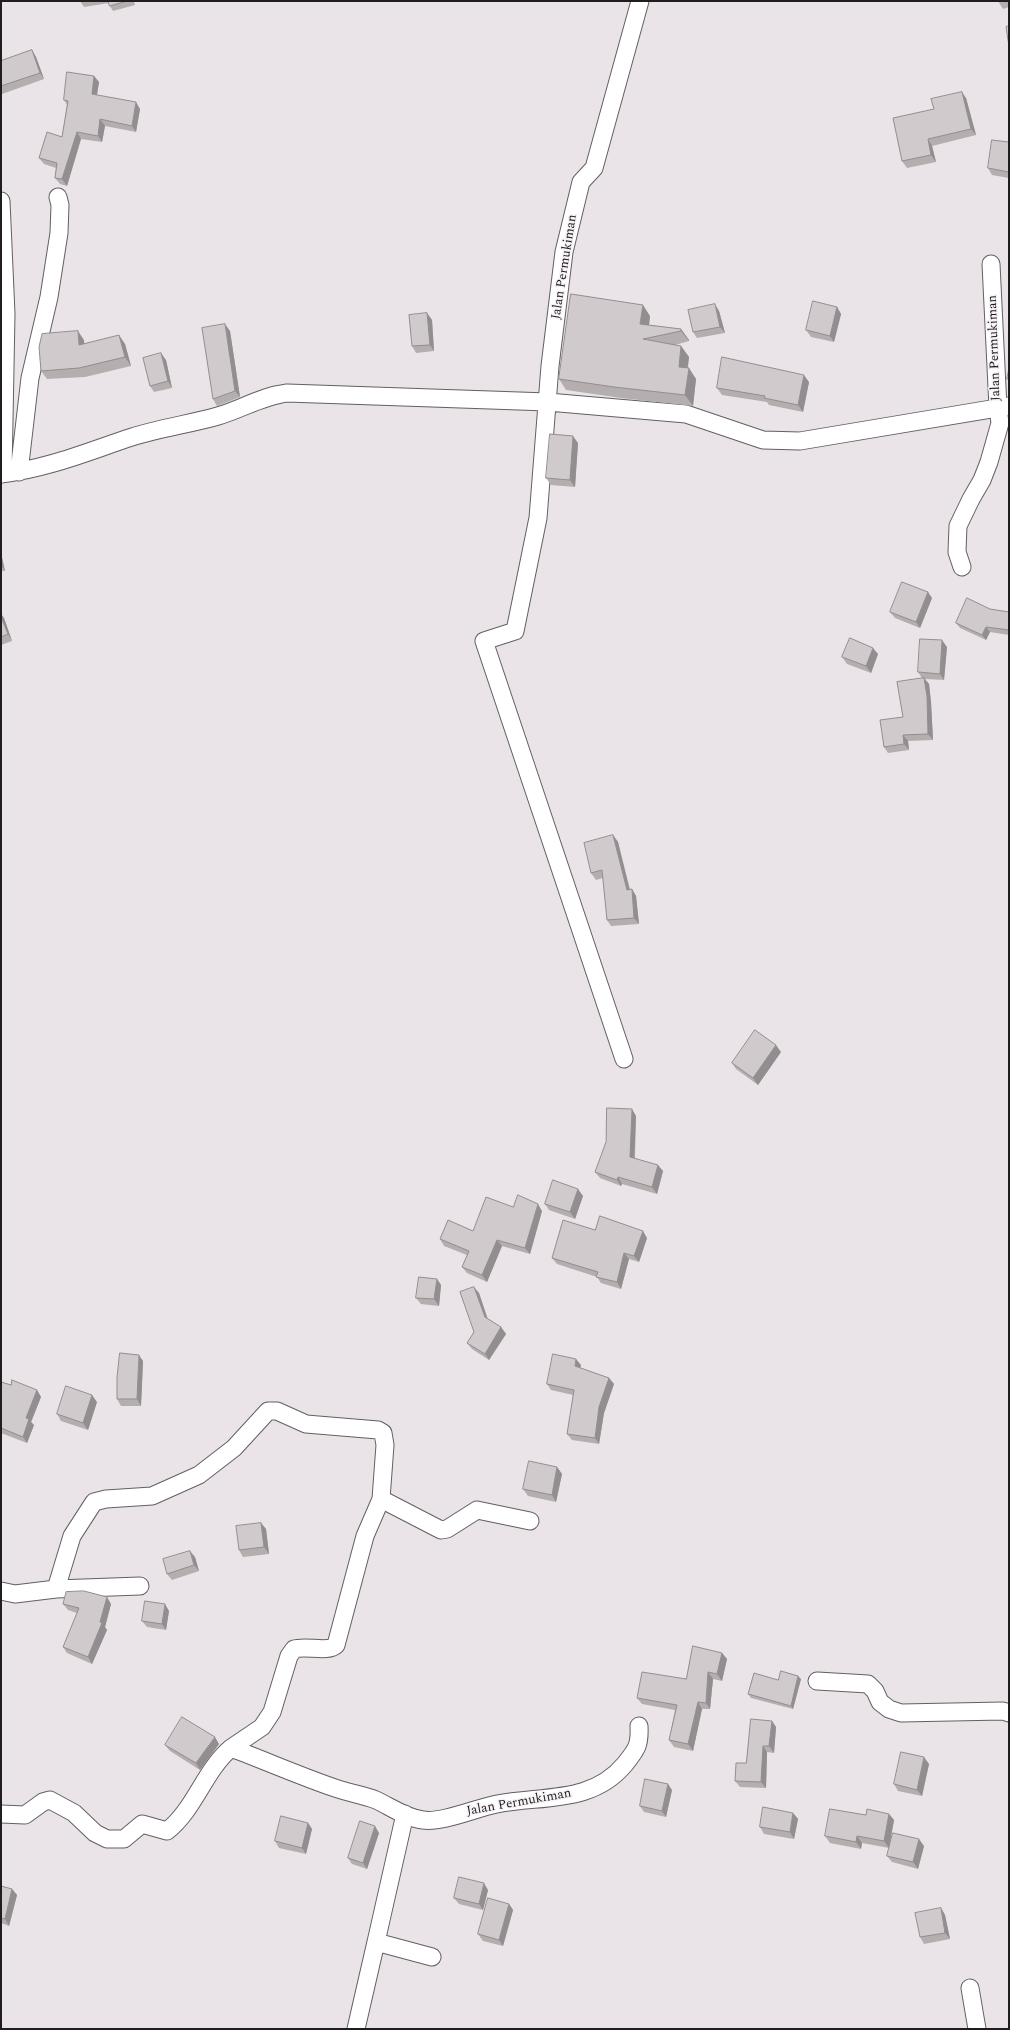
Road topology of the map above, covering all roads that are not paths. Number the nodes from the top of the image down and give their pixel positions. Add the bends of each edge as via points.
1 (640, 1) edge
2 (58, 197) dead end
3 (1, 201) edge
4 (991, 264) dead end
5 (548, 402) junction
6 (1003, 407) edge
7 (8, 473) edge
8 (962, 567) dead end
9 (624, 1059) dead end
10 (381, 1499) junction
11 (530, 1521) dead end
12 (140, 1586) dead end
13 (56, 1589) junction
14 (1, 1591) edge
15 (817, 1681) dead end
16 (1009, 1713) edge
17 (639, 1726) dead end
18 (231, 1748) junction
19 (1, 1814) edge
20 (405, 1814) junction
21 (376, 1942) junction
22 (432, 1957) dead end
23 (970, 1988) dead end
24 (356, 2029) edge
25 (977, 2029) edge

1 - 5 street, Jalan Permukiman via 594,168 581,182 574,207 564,252
2 - 7 street via 59,233 49,297
3 - 7 street via 6,314
4 - 6 street, Jalan Permukiman
5 - 6 street via 686,414 763,440 800,441
5 - 7 street via 274,394 219,415 133,436 74,458
5 - 9 street, Jalan Permukiman via 538,518 515,631 484,641
6 - 8 street, Jalan Permukiman via 989,462 958,526 957,552
10 - 11 street via 441,1530 447,1529 477,1510
10 - 13 street via 385,1445 383,1433 378,1430 306,1424 277,1411 268,1411 234,1448 199,1475 152,1496 94,1502 72,1536
10 - 18 street via 365,1536 336,1645 326,1649 305,1646 294,1649 289,1656 272,1712 262,1727
12 - 13 street
13 - 14 street via 15,1594
15 - 16 street via 868,1684 880,1702 889,1709 901,1712
17 - 20 street, Jalan Permukiman via 640,1741 637,1749 605,1784 586,1791 548,1799 497,1804 439,1819 424,1820
18 - 19 street via 218,1759 194,1800 166,1831 162,1832 142,1824 124,1839 106,1839 95,1833 74,1813 50,1800 25,1815
18 - 20 street, Jalan Permukiman via 335,1788 375,1800
20 - 21 street
21 - 22 street
21 - 24 street
23 - 25 street

